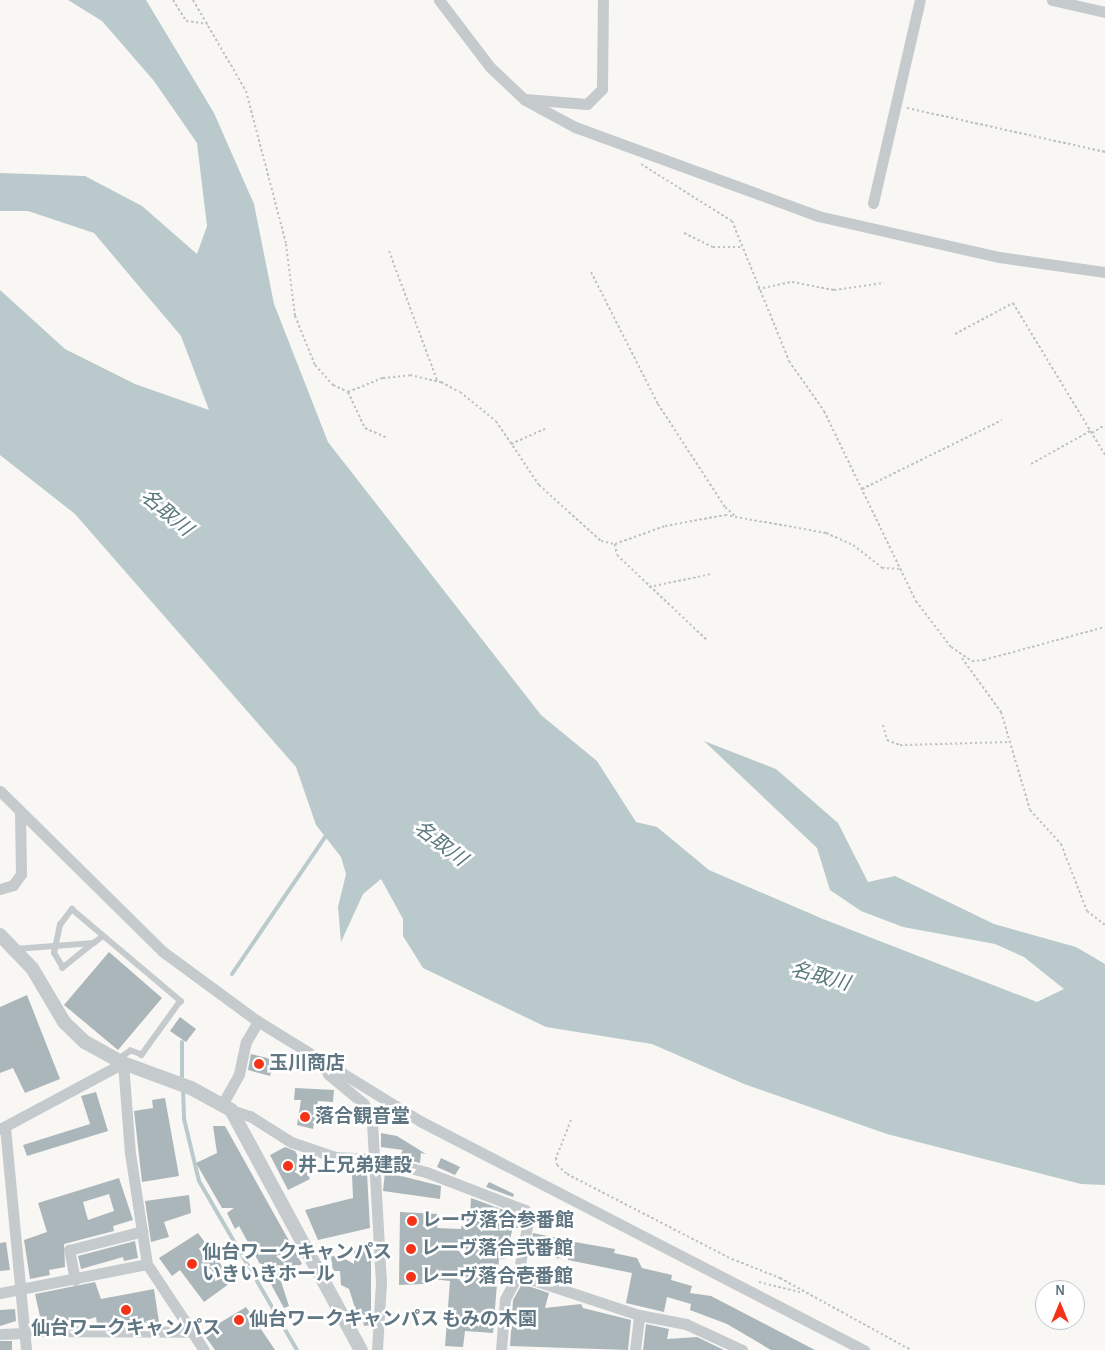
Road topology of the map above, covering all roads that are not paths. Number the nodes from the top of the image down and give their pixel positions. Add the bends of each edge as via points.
1 (439, 0) edge
2 (603, 0) edge
3 (920, 0) edge
4 (1052, 0) edge
5 (1105, 12) edge
6 (525, 100) junction
7 (873, 203) dead end
8 (1105, 272) edge
9 (0, 791) edge
10 (20, 813) junction
11 (0, 889) edge
12 (0, 935) edge
13 (103, 936) junction
14 (94, 943) junction
15 (55, 946) junction
16 (15, 949) junction
17 (258, 1021) junction
18 (321, 1060) junction
19 (120, 1062) junction
20 (227, 1108) junction
21 (2, 1128) edge
22 (374, 1160) junction
23 (143, 1231) junction
24 (147, 1264) junction
25 (518, 1275) junction
26 (75, 1280) junction
27 (23, 1290) junction
28 (0, 1293) edge
29 (640, 1315) junction
30 (26, 1332) junction
31 (191, 1332) junction
32 (0, 1334) edge
33 (26, 1350) edge
34 (204, 1350) edge
35 (361, 1350) edge
36 (377, 1350) edge
37 (501, 1350) edge
38 (635, 1350) edge
39 (742, 1350) edge
40 (864, 1350) edge

1 - 6 street via 490,67
2 - 6 street via 602,89 587,104
3 - 7 street
4 - 5 street
6 - 8 street via 622,146 751,195 885,234
9 - 10 street
10 - 11 street via 22,874 13,885
10 - 17 street via 162,951
12 - 16 street
13 - 14 lane
13 - 15 lane via 72,909 60,925
13 - 19 lane via 181,1001 142,1055 131,1051
14 - 15 lane
14 - 15 lane via 63,968 54,953
15 - 16 lane
16 - 19 street via 64,1022 85,1042
17 - 18 street
17 - 20 street
18 - 22 street via 328,1074 370,1113
18 - 40 street via 420,1120
19 - 20 street via 191,1088
19 - 21 street
19 - 23 street
20 - 22 street via 250,1116 291,1142 335,1158
20 - 35 street
21 - 27 street
22 - 25 street via 464,1184 525,1210 529,1216
22 - 36 street via 381,1282
23 - 24 street
23 - 26 street via 69,1250
24 - 26 street
24 - 31 street
25 - 29 street
25 - 37 street via 505,1299
26 - 27 street
27 - 28 street
27 - 30 street
29 - 38 street
29 - 39 street via 686,1324
30 - 31 street
30 - 32 street
30 - 33 street
31 - 34 street

